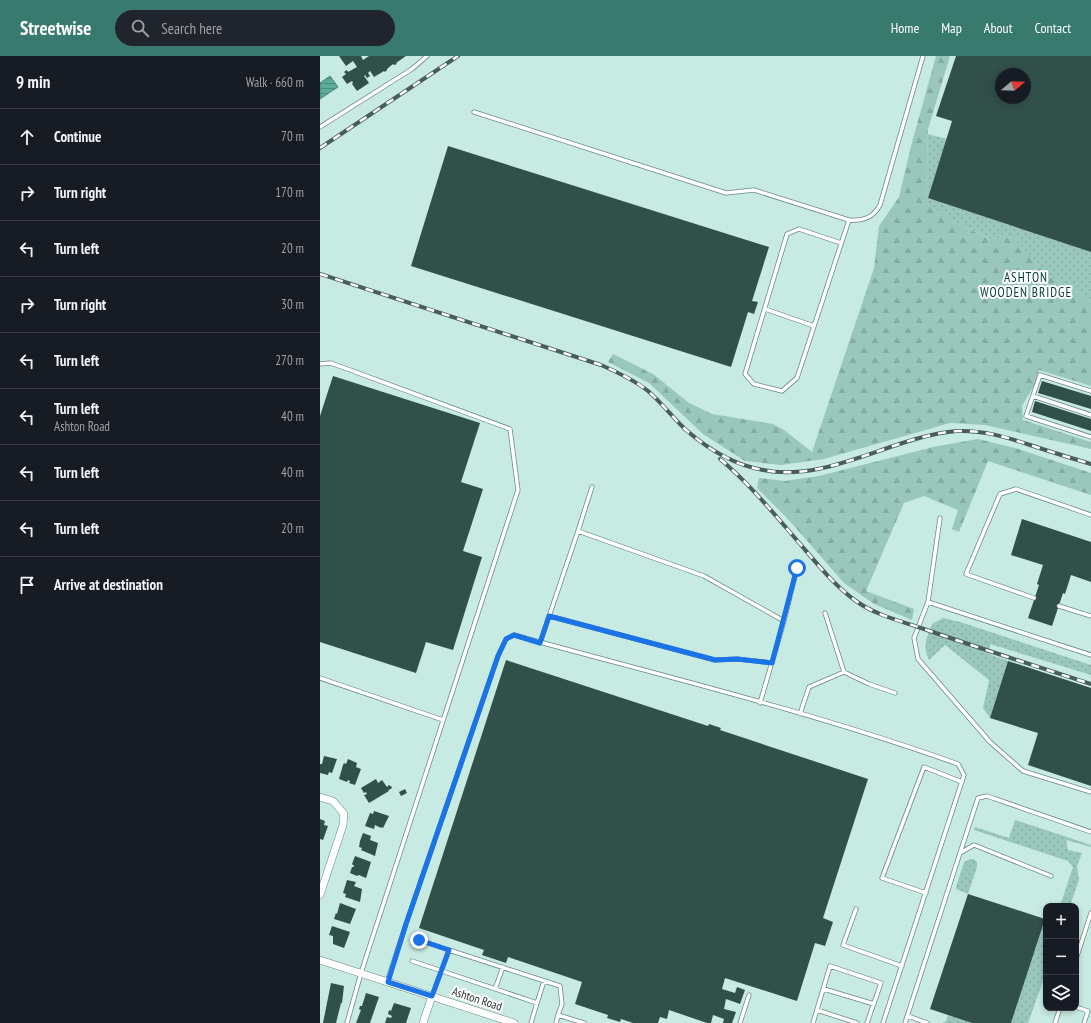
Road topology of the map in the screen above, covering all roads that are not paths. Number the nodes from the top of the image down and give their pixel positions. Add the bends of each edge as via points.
1 (427, 56) edge
2 (923, 56) edge
3 (474, 112) dead end
4 (320, 127) edge
5 (849, 220) junction
6 (841, 243) junction
7 (765, 309) junction
8 (814, 326) junction
9 (320, 364) edge
10 (1091, 391) edge
11 (1033, 396) junction
12 (1091, 414) edge
13 (1091, 437) edge
14 (592, 487) dead end
15 (1091, 515) edge
16 (940, 518) dead end
17 (578, 531) junction
18 (797, 568) dead end
19 (1034, 598) dead end
20 (928, 602) junction
21 (1059, 606) dead end
22 (825, 613) dead end
23 (549, 616) junction
24 (1091, 616) edge
25 (784, 621) junction
26 (540, 643) junction
27 (1091, 655) edge
28 (772, 663) junction
29 (844, 672) junction
30 (320, 678) edge
31 (895, 693) dead end
32 (760, 703) junction
33 (800, 714) junction
34 (443, 720) junction
35 (962, 782) junction
36 (1091, 792) edge
37 (320, 797) edge
38 (1091, 832) edge
39 (960, 853) junction
40 (1051, 876) dead end
41 (926, 892) junction
42 (320, 895) edge
43 (856, 909) dead end
44 (1091, 913) edge
45 (419, 940) dead end
46 (449, 950) junction
47 (1079, 950) edge
48 (320, 960) edge
49 (412, 961) dead end
50 (902, 966) junction
51 (503, 967) junction
52 (442, 971) junction
53 (361, 973) junction
54 (544, 981) junction
55 (388, 982) junction
56 (495, 989) junction
57 (824, 989) junction
58 (749, 995) dead end
59 (432, 996) junction
60 (537, 1003) junction
61 (874, 1004) junction
62 (1079, 1008) edge
63 (817, 1010) junction
64 (1059, 1011) edge
65 (558, 1015) junction
66 (908, 1016) junction
67 (347, 1023) edge
68 (423, 1023) edge
69 (514, 1023) edge
70 (531, 1023) edge
71 (556, 1023) edge
72 (584, 1023) edge
73 (740, 1023) edge
74 (813, 1023) edge
75 (857, 1023) edge
76 (867, 1023) edge
77 (883, 1023) edge
78 (906, 1023) edge
79 (927, 1023) edge
80 (1055, 1023) edge
81 (1084, 1023) edge

1 - 4 lane via 412,69
2 - 5 lane via 880,205 870,217
3 - 5 lane via 726,194 754,190
5 - 6 lane
6 - 7 lane via 799,229 787,234
6 - 8 lane
7 - 8 lane
7 - 8 lane via 745,374 754,384 782,391 797,378
9 - 34 lane via 330,363 342,367 510,429 518,490
10 - 11 lane via 1040,375
11 - 12 lane
11 - 13 lane via 1026,416
14 - 17 lane
15 - 19 lane via 1016,489 1000,494 966,574
16 - 20 lane
17 - 23 lane
17 - 25 lane via 704,576
18 - 25 lane
20 - 27 lane
20 - 36 lane via 914,638 918,659 990,742 1023,771
21 - 24 lane
22 - 29 lane
23 - 26 lane
23 - 28 lane via 715,660 737,659
25 - 28 lane
26 - 32 lane
26 - 55 lane via 514,635 506,639 498,656
28 - 32 lane
29 - 31 lane
29 - 33 lane via 809,687
30 - 34 lane
32 - 33 lane
33 - 35 lane via 904,744 958,764 964,775
34 - 53 lane
35 - 41 lane
35 - 41 lane via 924,767 882,878
37 - 42 street via 333,801 344,814 343,825
38 - 39 lane via 987,796 978,798
39 - 40 lane via 974,845
39 - 66 lane
41 - 50 lane
43 - 50 lane via 843,946
44 - 47 lane
45 - 46 lane
46 - 51 lane
46 - 52 lane
48 - 53 street, Ashton Road
49 - 52 lane
50 - 77 lane
51 - 54 lane
51 - 56 lane
52 - 56 lane
52 - 59 lane
53 - 55 street, Ashton Road
53 - 67 lane
54 - 60 lane
54 - 65 lane via 560,986 562,1004
55 - 59 street, Ashton Road
56 - 60 lane
57 - 61 lane
57 - 61 lane via 830,966 881,983
57 - 63 lane
58 - 73 lane
59 - 68 street
59 - 69 street, Ashton Road
60 - 70 lane
61 - 76 lane
62 - 81 lane via 1088,1011
63 - 74 lane
63 - 75 lane
64 - 80 lane
65 - 71 lane
65 - 72 lane
66 - 78 lane
66 - 79 lane

